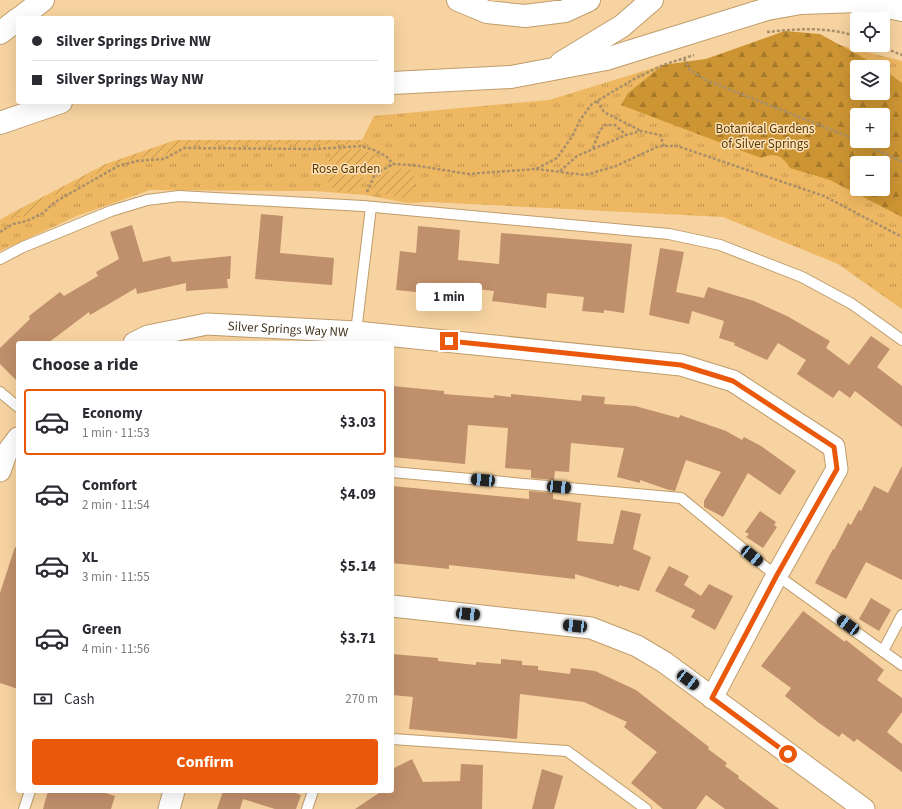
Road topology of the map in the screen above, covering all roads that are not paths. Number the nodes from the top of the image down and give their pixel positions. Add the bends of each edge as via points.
1 (43, 0) edge
2 (458, 0) edge
3 (589, 0) edge
4 (652, 0) edge
5 (902, 10) edge
6 (23, 16) edge
7 (16, 21) edge
8 (0, 33) edge
9 (548, 70) junction
10 (394, 83) edge
11 (55, 104) edge
12 (0, 123) edge
13 (367, 206) junction
14 (0, 259) edge
15 (356, 332) junction
16 (902, 340) edge
17 (138, 341) edge
18 (0, 392) edge
19 (16, 405) edge
20 (16, 441) edge
21 (0, 471) edge
22 (394, 472) edge
23 (777, 575) junction
24 (394, 606) edge
25 (902, 615) edge
26 (883, 651) junction
27 (902, 665) edge
28 (712, 698) junction
29 (394, 738) edge
30 (29, 793) edge
31 (173, 793) edge
32 (312, 793) edge
33 (24, 809) edge
34 (169, 809) edge
35 (307, 809) edge
36 (646, 809) edge
37 (864, 809) edge

1 - 6 highway
2 - 3 highway via 488,12 525,16 565,11
4 - 9 highway via 622,26
5 - 9 highway via 858,1 801,3 767,8 606,59
7 - 8 highway
9 - 10 highway via 511,76
11 - 12 highway
13 - 14 lane via 179,196 147,200 111,211
13 - 15 lane
13 - 16 lane via 669,234 720,245 802,278 852,304
15 - 17 street, Silver Springs Way NW via 207,324 148,336
15 - 23 street, Silver Springs Way NW via 681,365 733,381 834,447 837,469
18 - 19 lane
20 - 21 street via 6,454
22 - 23 lane via 681,498
23 - 26 lane
23 - 28 street, Silver Springs Way NW
24 - 28 street via 590,628 637,646 664,662
25 - 26 lane
26 - 27 lane
28 - 37 street
29 - 36 lane via 567,751
30 - 33 lane
31 - 34 street
32 - 35 lane

